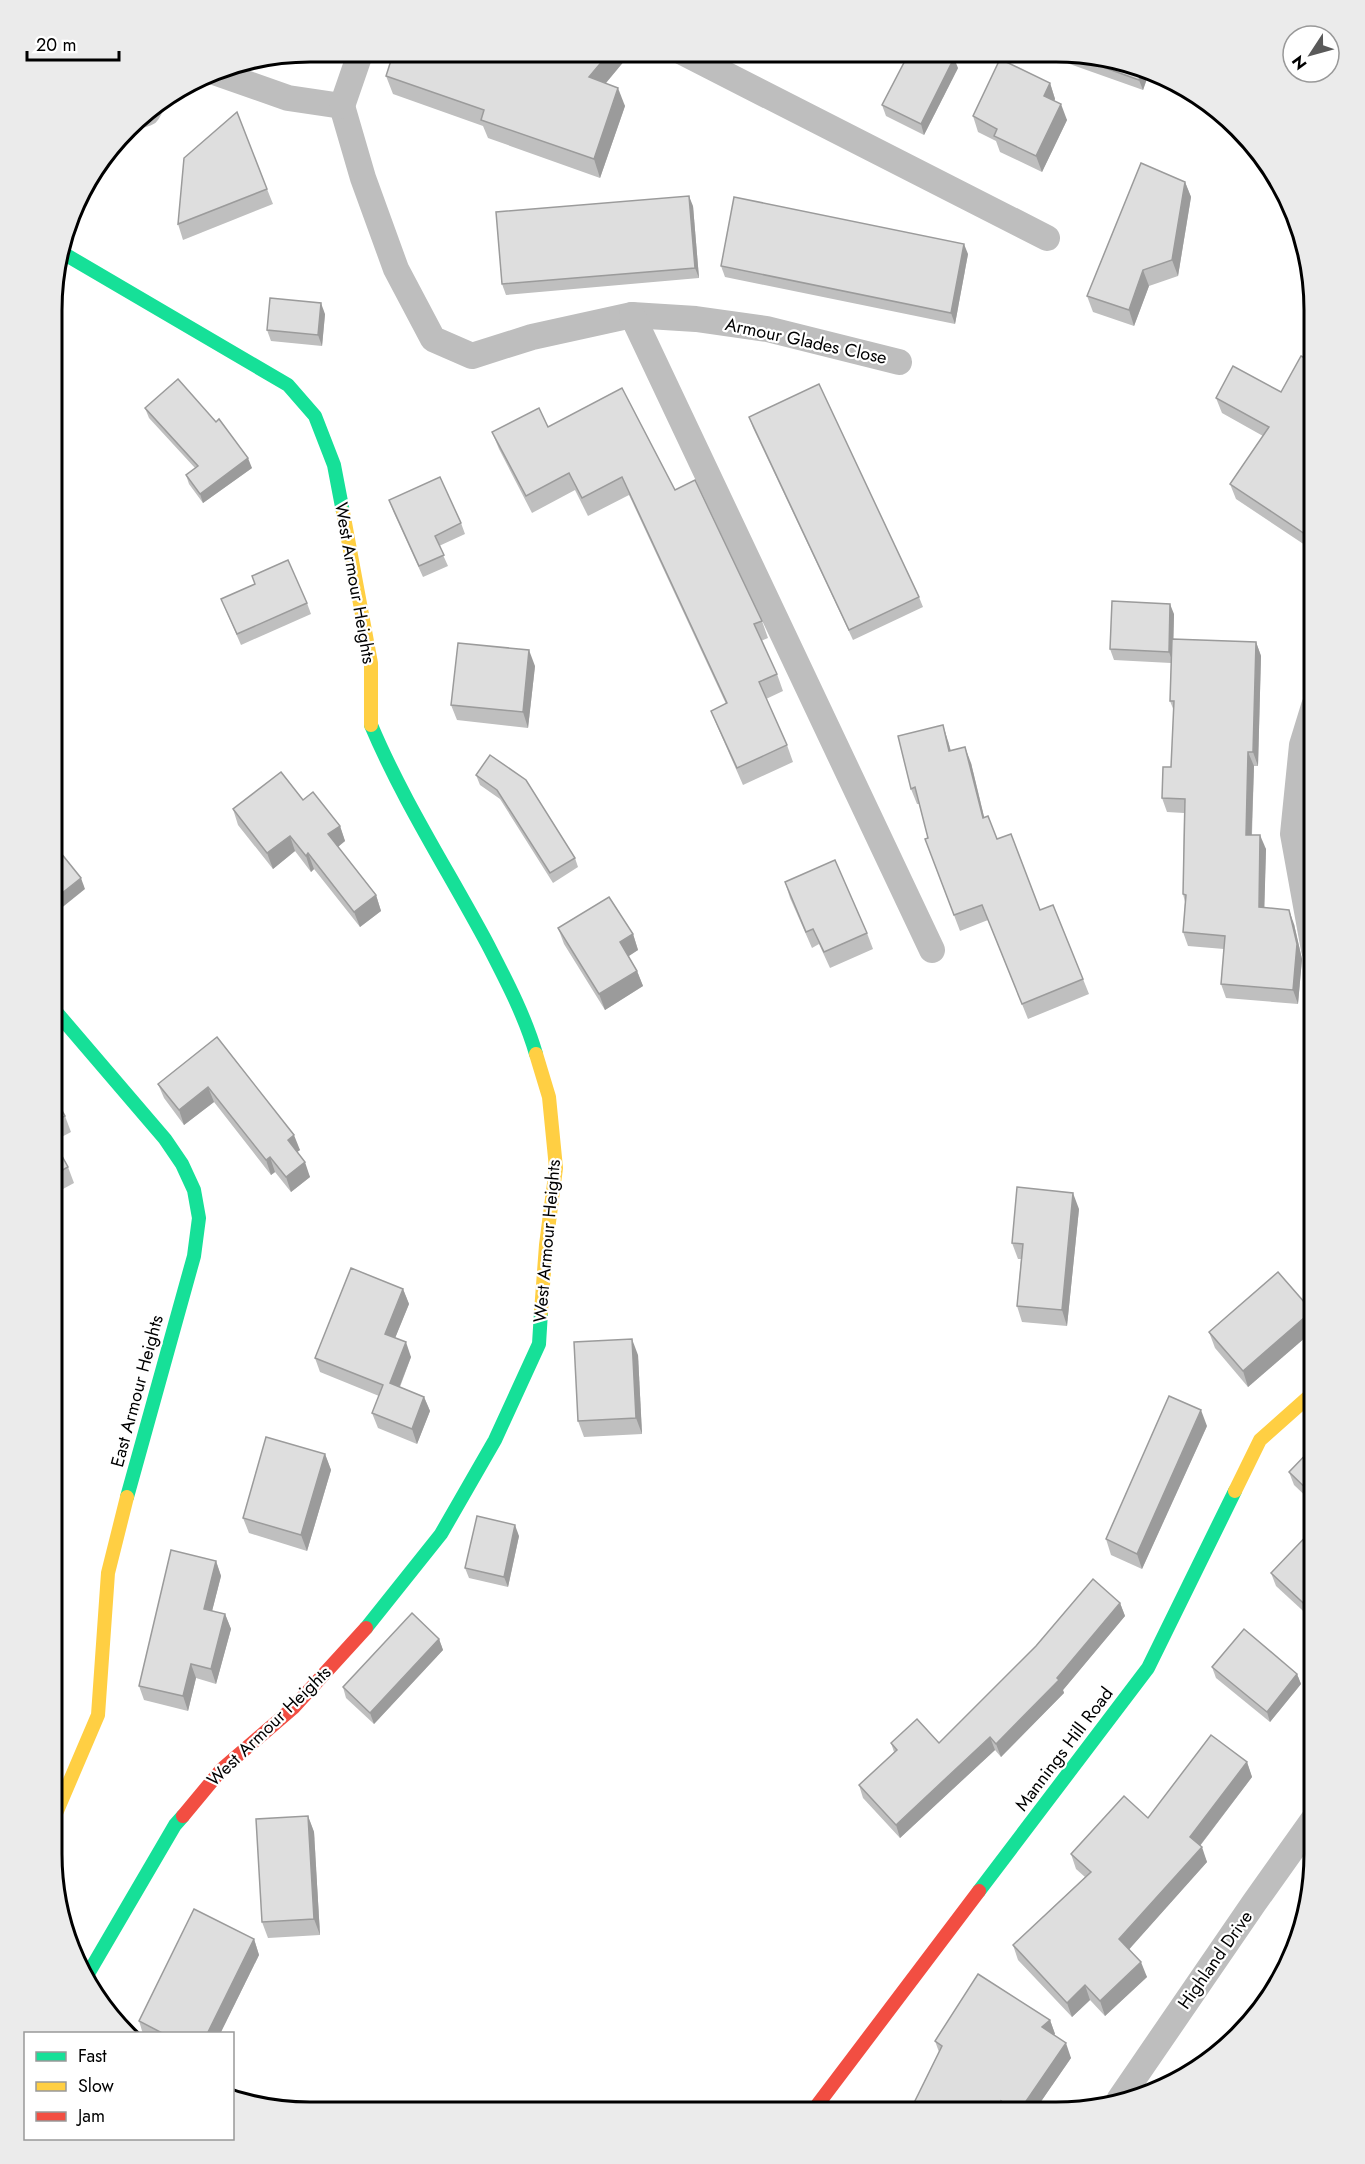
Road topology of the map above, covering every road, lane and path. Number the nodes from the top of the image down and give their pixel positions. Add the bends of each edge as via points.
1 (357, 62) edge
2 (702, 62) edge
3 (226, 76) edge
4 (342, 106) junction
5 (1047, 238) dead end
6 (67, 256) edge
7 (632, 315) junction
8 (899, 362) dead end
9 (1304, 738) edge
10 (1304, 895) edge
11 (932, 950) dead end
12 (62, 1018) edge
13 (1304, 1401) edge
14 (62, 1799) edge
15 (1304, 1833) edge
16 (91, 1971) edge
17 (1124, 2092) edge
18 (820, 2102) edge

1 - 4 street
2 - 5 street
3 - 4 street via 288,98
4 - 7 street, Armour Glades Close via 396,269 433,339 472,356 532,337
6 - 16 street, West Armour Heights via 288,385 315,416 334,465 371,663 371,724 388,765 458,889 531,1036 549,1097 556,1168 539,1344 495,1440 441,1534 365,1629 293,1708 222,1769 175,1825
7 - 8 street, Armour Glades Close via 767,329
7 - 11 street
9 - 10 street via 1293,834
12 - 14 street, East Armour Heights via 182,1164 194,1190 198,1218 194,1256 108,1573 98,1715
13 - 18 street, Mannings Hill Road via 1260,1440 1148,1668
15 - 17 street, Highland Drive

